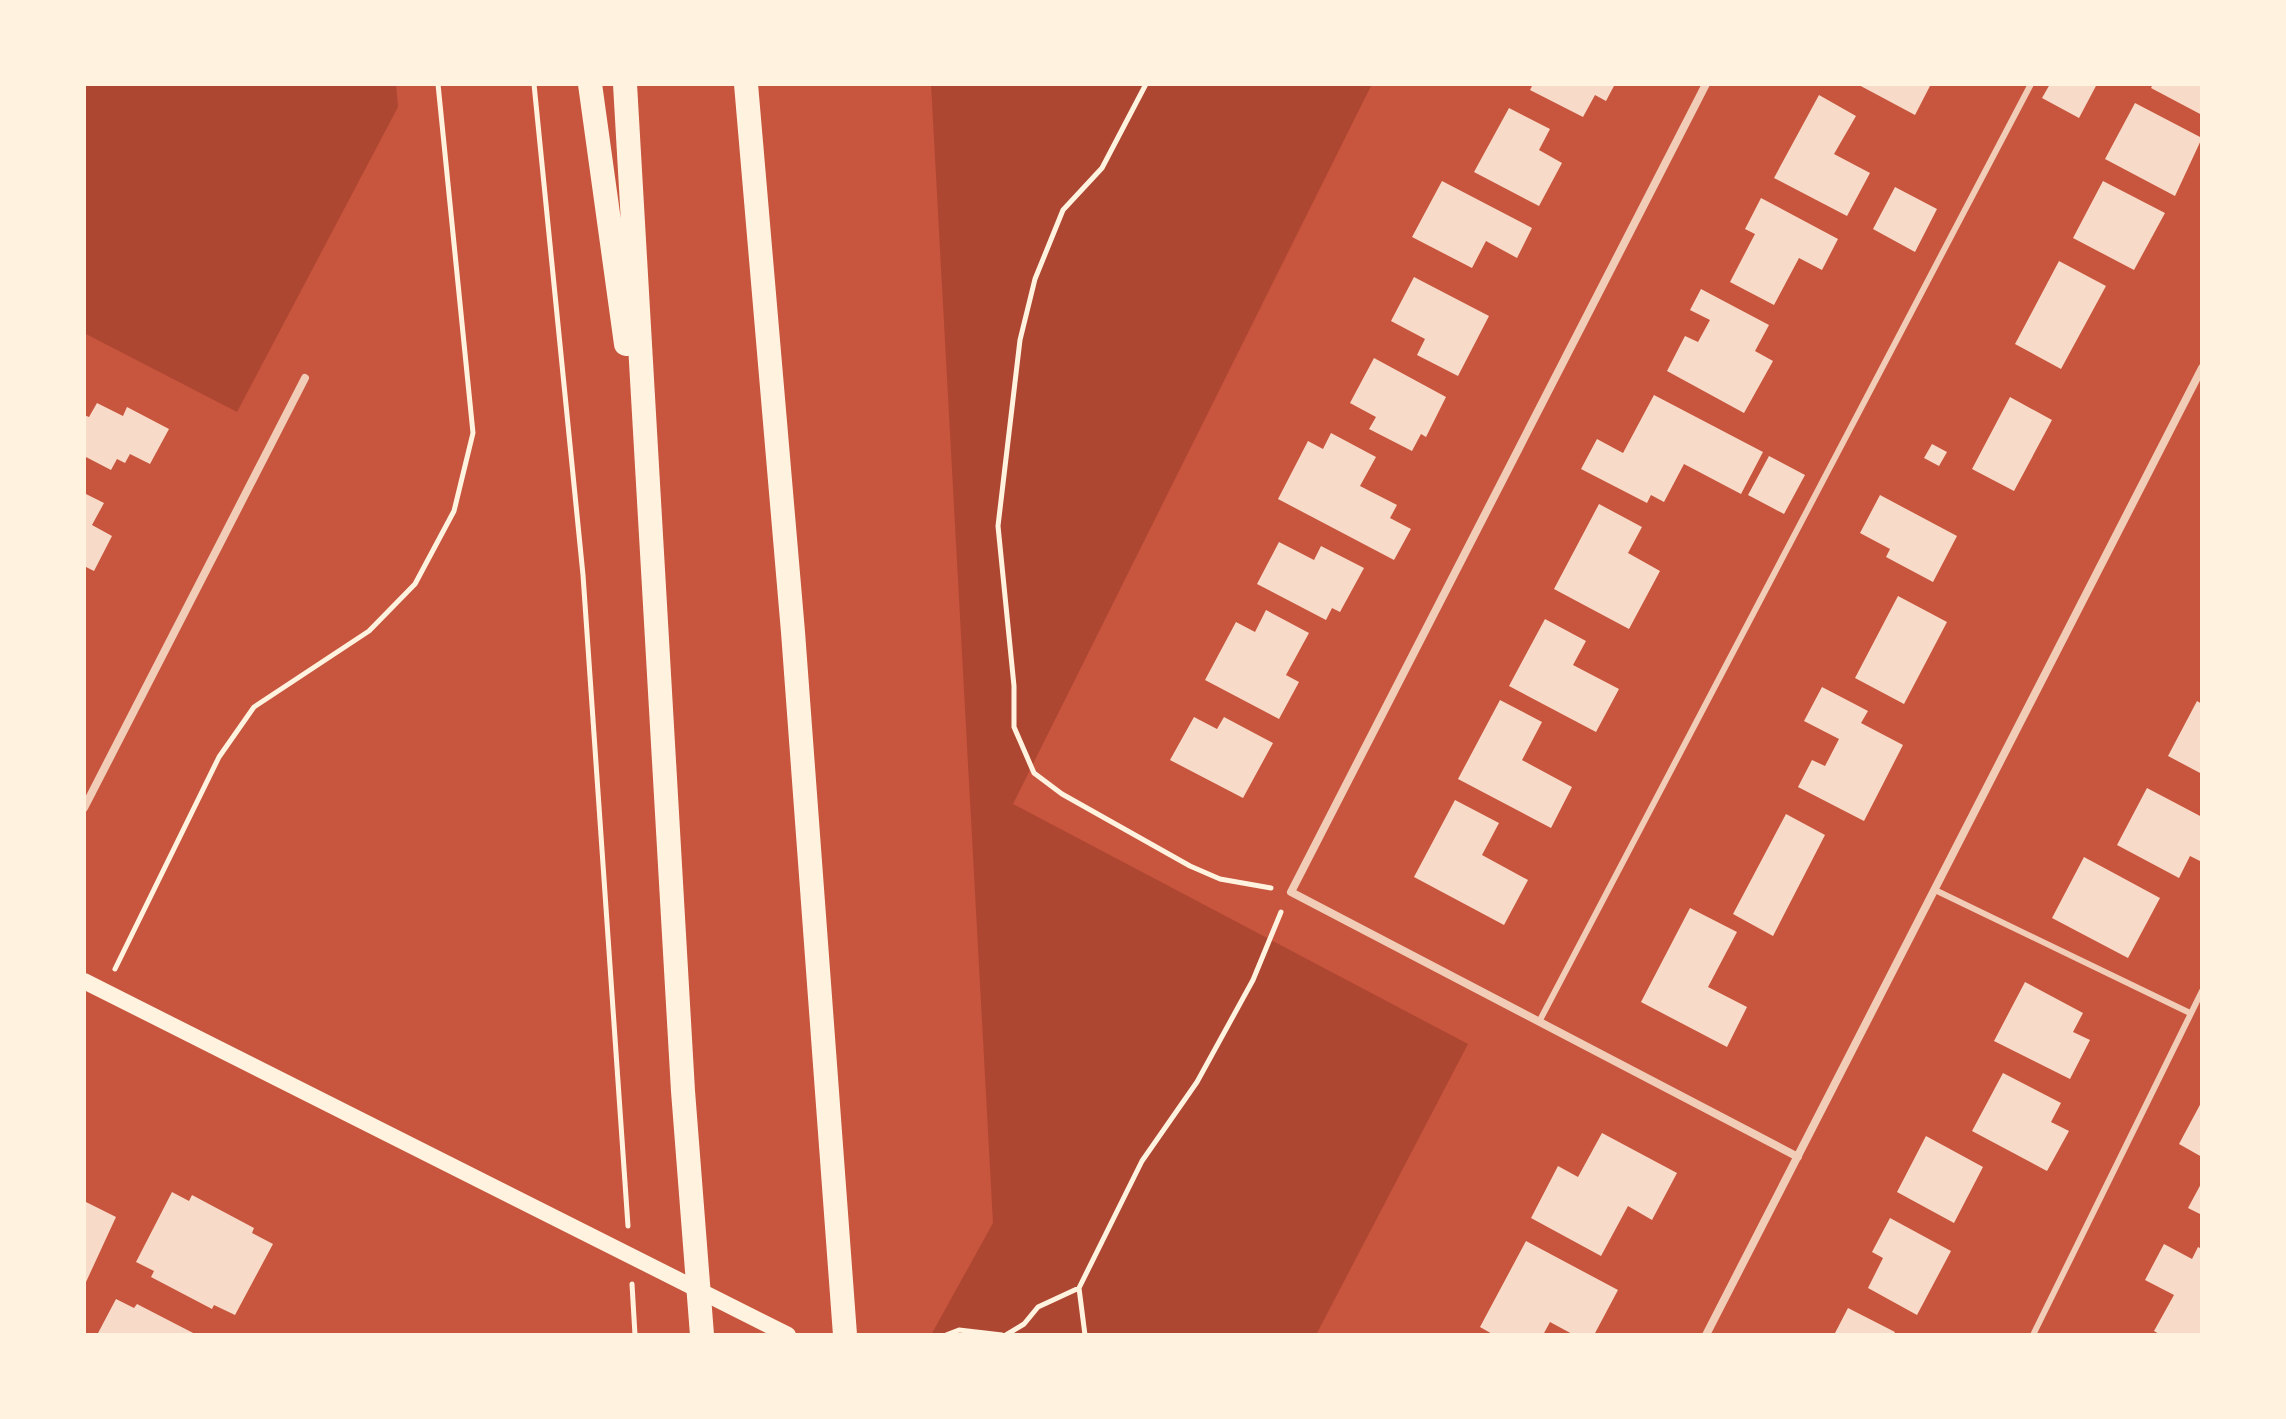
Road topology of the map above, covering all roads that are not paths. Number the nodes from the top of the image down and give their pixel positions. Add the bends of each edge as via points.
1 (590, 84) edge
2 (625, 84) edge
3 (746, 84) edge
4 (1706, 84) edge
5 (2031, 84) edge
6 (2202, 368) edge
7 (305, 378) dead end
8 (650, 521) junction
9 (84, 808) edge
10 (1935, 890) junction
11 (84, 981) edge
12 (2202, 991) edge
13 (2190, 1013) junction
14 (1540, 1020) junction
15 (1798, 1157) junction
16 (702, 1335) edge
17 (788, 1335) edge
18 (845, 1335) edge
19 (1706, 1335) edge
20 (2033, 1335) edge

1 - 8 highway
2 - 8 highway
3 - 18 highway
4 - 14 street via 1290,891
5 - 14 lane
6 - 10 street
7 - 9 street
8 - 16 highway
10 - 13 lane
10 - 15 street
11 - 17 main road
12 - 13 lane
13 - 20 lane
14 - 15 street
15 - 19 street

